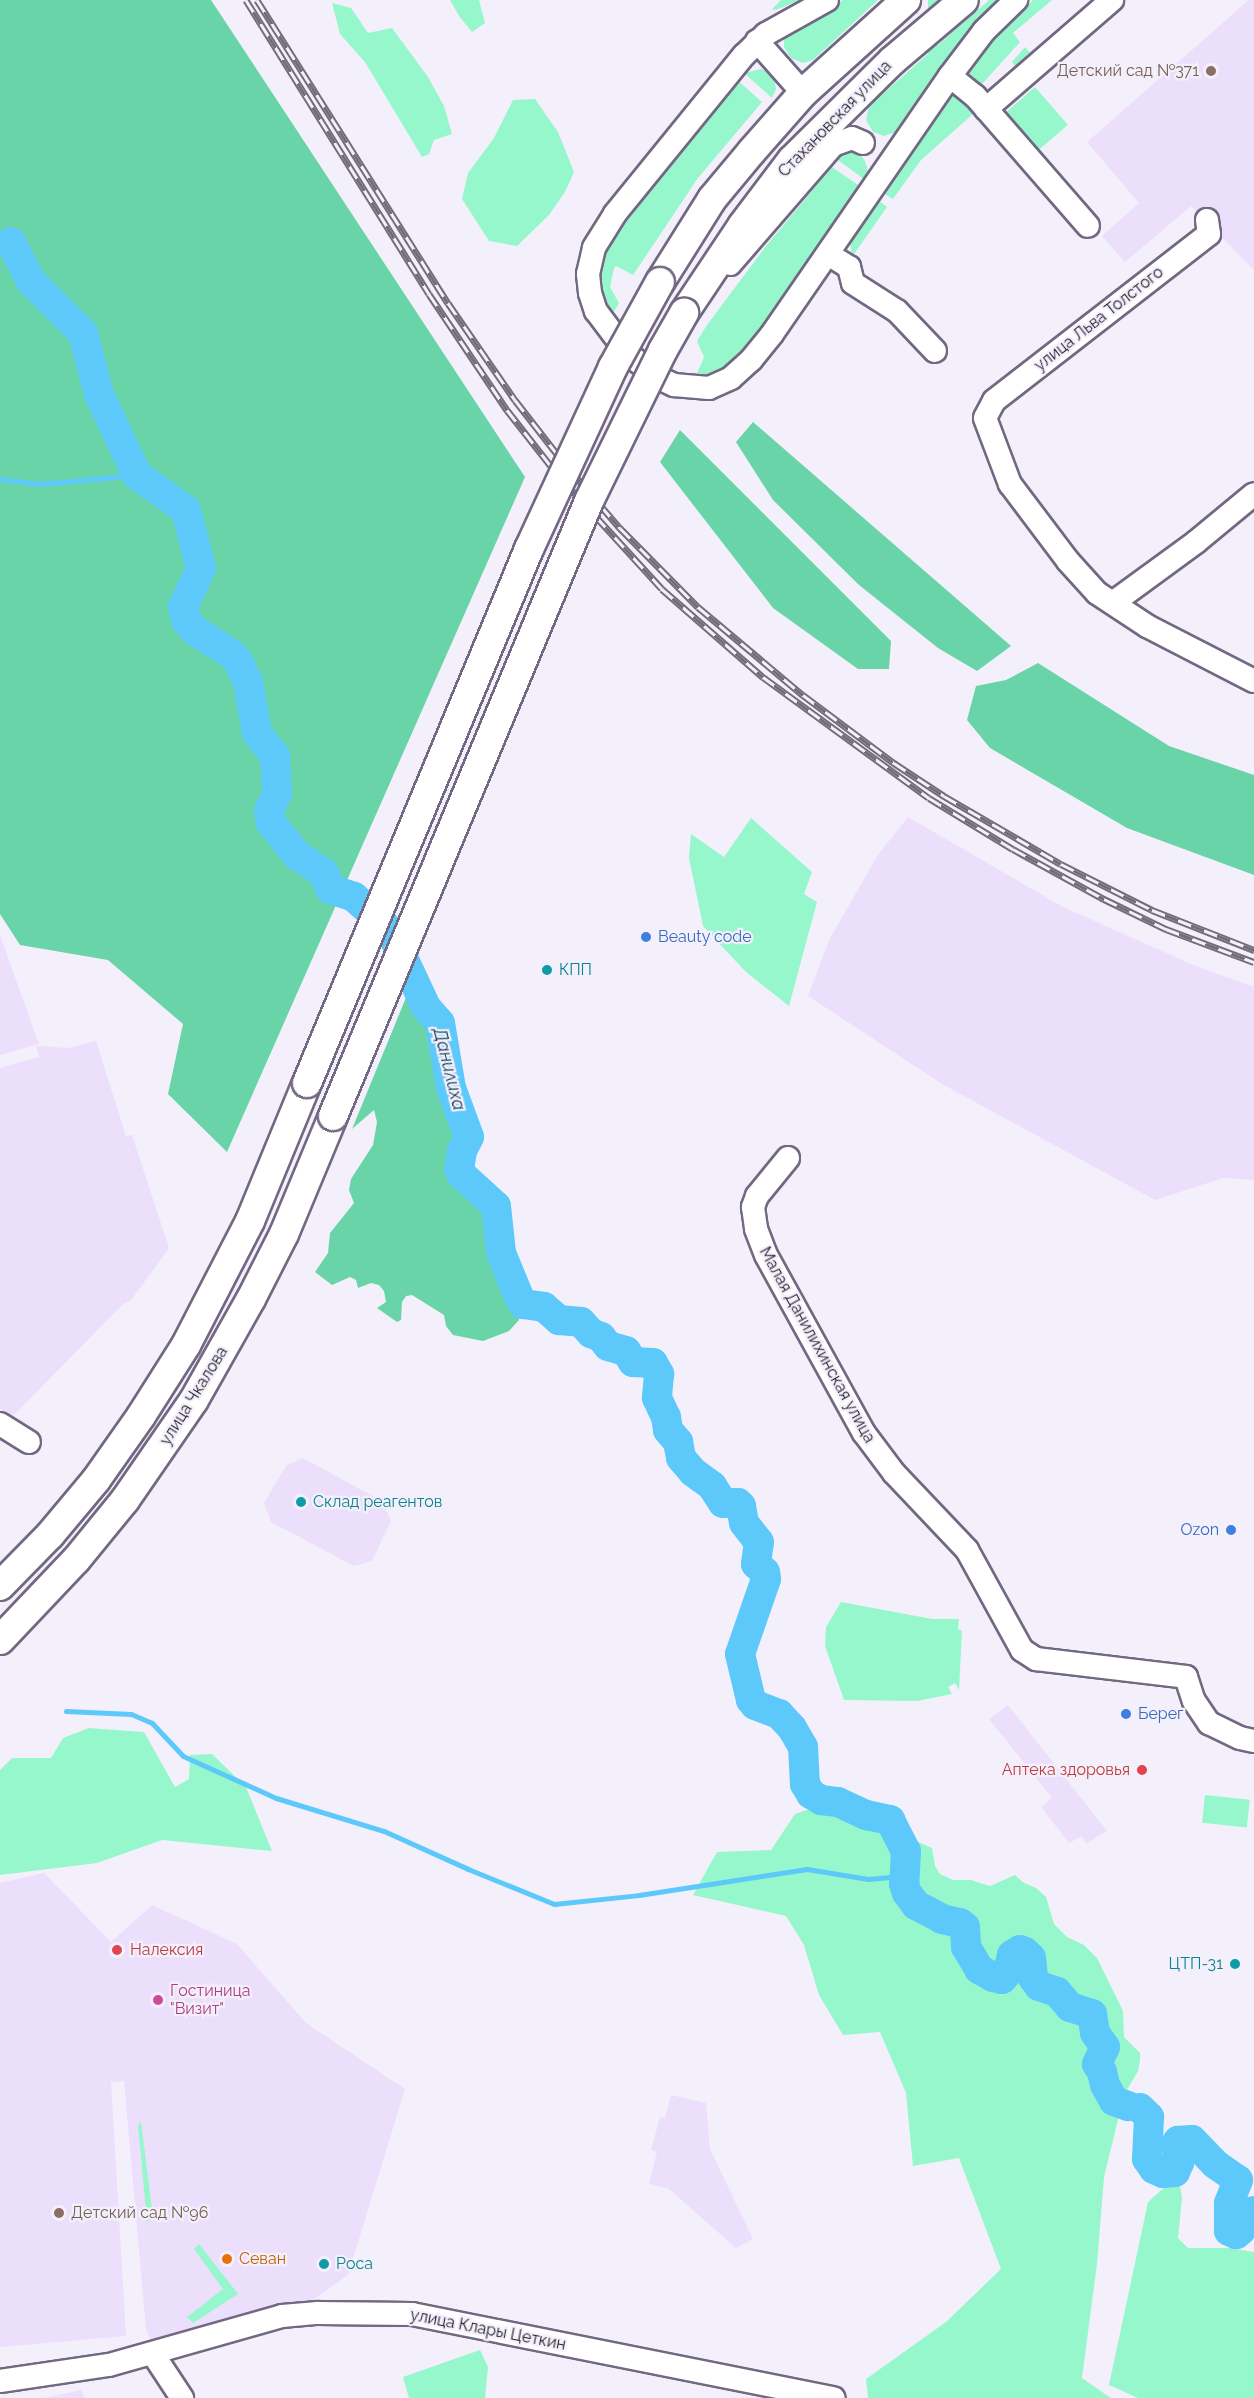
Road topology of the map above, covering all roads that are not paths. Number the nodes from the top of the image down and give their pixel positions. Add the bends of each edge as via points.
1 (827, 0) edge
2 (906, 0) edge
3 (964, 0) edge
4 (1016, 0) edge
5 (1112, 0) edge
6 (757, 41) junction
7 (950, 76) junction
8 (803, 93) junction
9 (858, 93) junction
10 (986, 109) junction
11 (863, 143) junction
12 (891, 163) junction
13 (1207, 220) dead end
14 (1088, 226) dead end
15 (828, 254) junction
16 (684, 314) junction
17 (935, 351) dead end
18 (1254, 494) edge
19 (1114, 602) junction
20 (1254, 681) edge
21 (333, 1116) joint
22 (788, 1158) dead end
23 (0, 1424) edge
24 (29, 1442) dead end
25 (0, 1586) edge
26 (0, 1641) edge
27 (1254, 1741) edge
28 (153, 2354) junction
29 (0, 2381) edge
30 (182, 2398) edge
31 (834, 2398) edge

1 - 6 street
2 - 8 main road
3 - 9 main road, Стахановская улица
4 - 7 street via 984,31
5 - 10 street
6 - 8 street
6 - 15 street via 700,106 604,230 590,260 588,284 592,301 611,334 644,367 674,385 709,388 731,378 751,360
7 - 10 street
7 - 12 street
8 - 25 main road, улица Чкалова, bridge via 712,199 613,367 529,549 249,1221 186,1345 96,1480
9 - 11 street via 855,127
9 - 16 main road, Стахановская улица via 792,160 742,226
10 - 14 street
11 - 12 street
11 - 16 street via 846,139 827,150
12 - 15 street
13 - 19 street, улица Льва Толстого via 1209,234 994,401 985,418 1010,484 1068,561 1097,593
15 - 17 street via 849,267 853,283 897,311
16 - 21 main road, Стахановская улица, bridge via 585,511
18 - 19 street
19 - 20 street via 1157,632
21 - 26 main road, улица Чкалова via 284,1234 188,1409 125,1500 83,1552
22 - 27 street, Малая Данилихинская улица via 753,1207 766,1255 864,1433 894,1473 967,1550 1022,1650 1036,1659 1186,1677 1200,1711 1221,1731
23 - 24 street
28 - 29 street, улица Клары Цеткин via 109,2365
28 - 30 street
28 - 31 street, улица Клары Цеткин via 282,2316 412,2314

